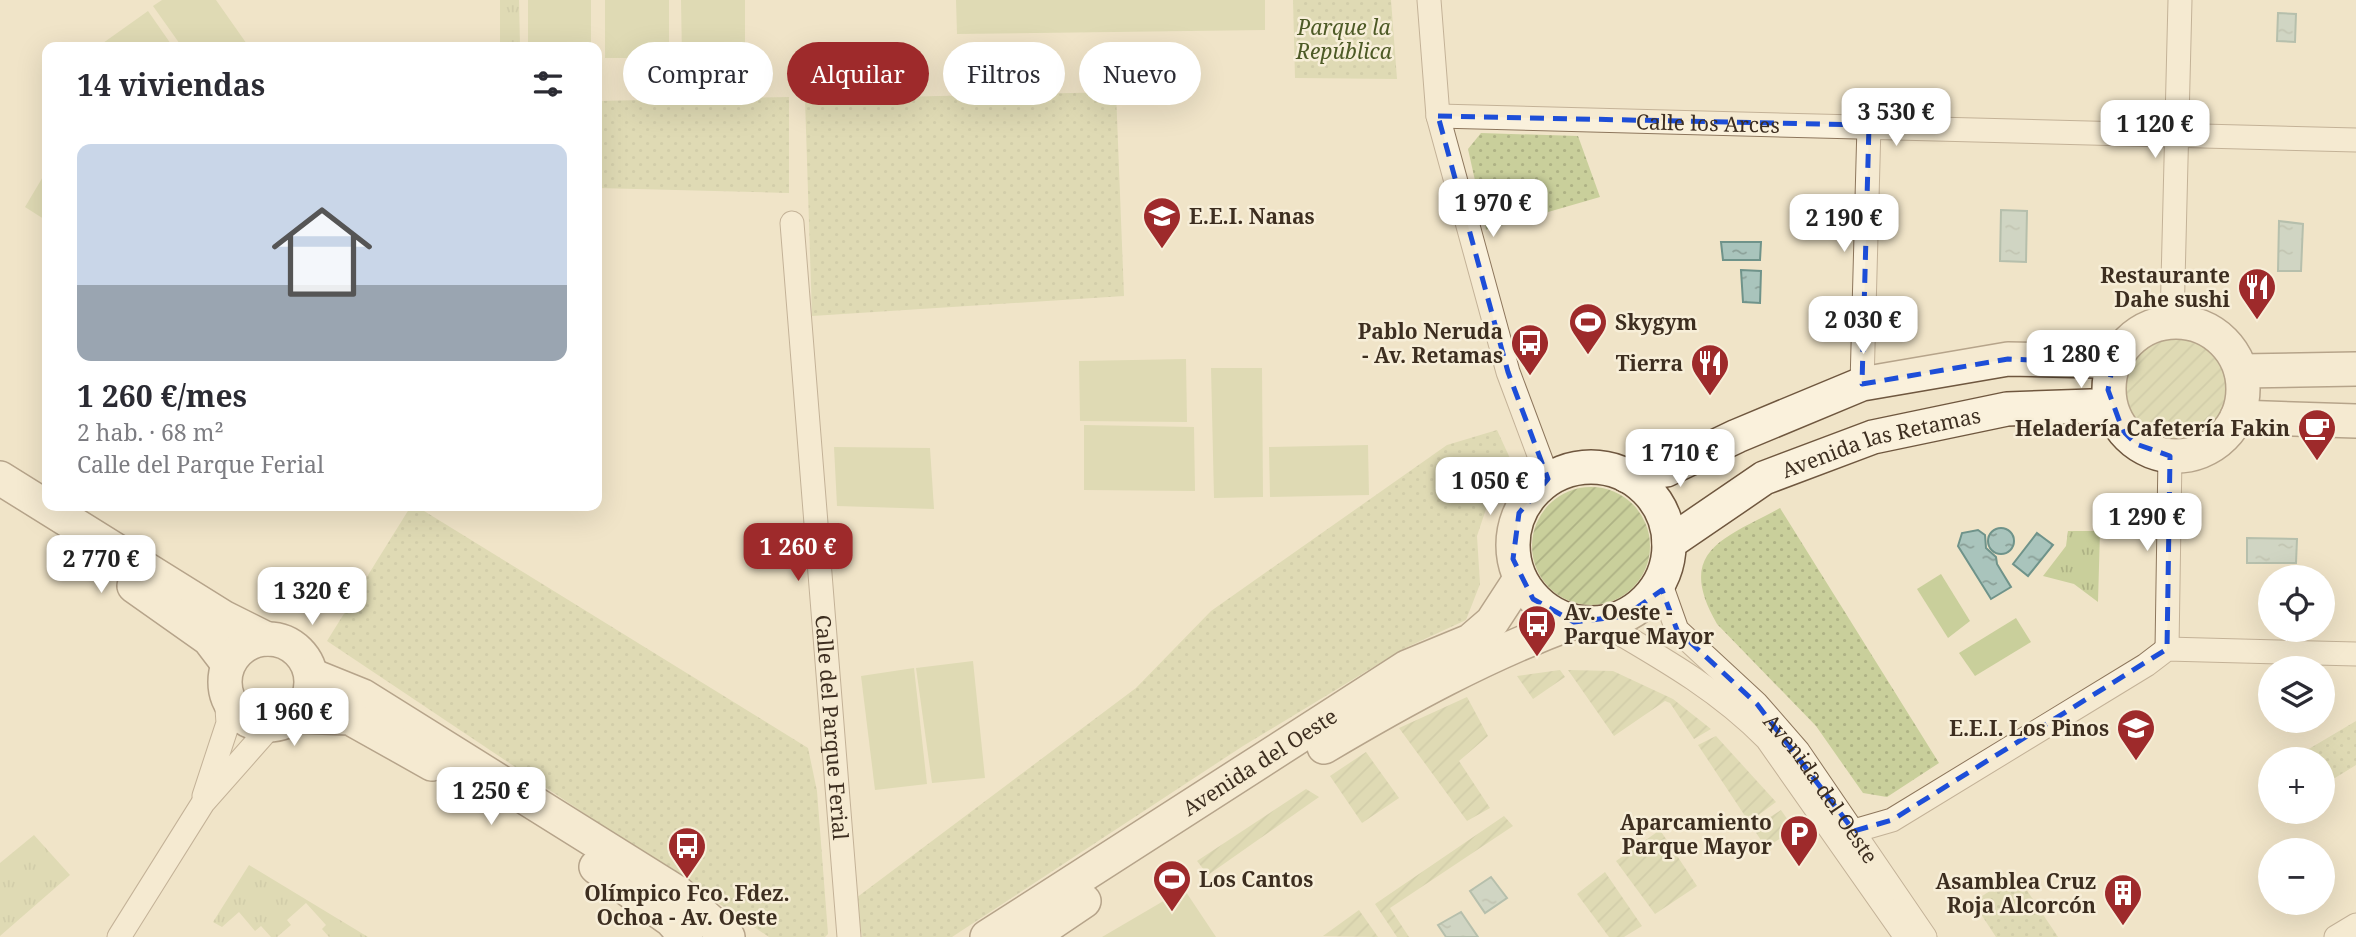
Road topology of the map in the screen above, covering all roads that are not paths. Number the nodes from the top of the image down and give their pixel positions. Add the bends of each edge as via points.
1 (1429, 0) edge
2 (2180, 0) edge
3 (1438, 116) junction
4 (1869, 125) junction
5 (2178, 134) junction
6 (2356, 140) edge
7 (792, 223) dead end
8 (2172, 322) junction
9 (2113, 364) junction
10 (2356, 369) edge
11 (2241, 371) junction
12 (1862, 384) junction
13 (2113, 415) junction
14 (2238, 417) junction
15 (2356, 421) edge
16 (2170, 456) junction
17 (1627, 476) junction
18 (0, 478) edge
19 (1548, 479) junction
20 (0, 499) edge
21 (42, 504) edge
22 (53, 511) edge
23 (1669, 543) junction
24 (1520, 579) junction
25 (1660, 582) junction
26 (1588, 622) junction
27 (267, 639) junction
28 (2167, 649) junction
29 (2356, 654) edge
30 (311, 675) junction
31 (227, 679) junction
32 (284, 721) junction
33 (203, 803) junction
34 (1854, 831) junction
35 (2356, 925) edge
36 (119, 937) edge
37 (686, 937) edge
38 (728, 937) edge
39 (849, 937) edge
40 (987, 937) edge
41 (1031, 937) edge
42 (1906, 937) edge
43 (1925, 937) edge
44 (2336, 937) edge

1 - 3 street
2 - 5 street
3 - 4 street, Calle los Arces
3 - 19 street via 1508,372
4 - 5 street, Calle los Arces
4 - 12 street
5 - 6 street, Calle los Arces
5 - 8 street
7 - 39 street, Calle del Parque Ferial
8 - 9 street via 2147,328 2126,343
8 - 11 street via 2195,324 2215,334 2231,350
9 - 12 street via 2008,359
9 - 13 street via 2108,390
10 - 11 street
11 - 14 street
12 - 17 street via 1666,470
13 - 16 street via 2136,444
13 - 23 street, Avenida las Retamas via 2091,406 2007,409 1873,437 1764,478
14 - 15 street
14 - 16 street via 2217,443 2187,456
16 - 28 street
17 - 19 street via 1601,468 1574,468
17 - 23 street via 1657,504
18 - 21 street
19 - 24 street via 1531,494 1516,524 1513,559
20 - 31 street via 112,569 209,639
22 - 27 street via 223,617
23 - 25 street
24 - 26 street via 1542,606
24 - 40 street, Avenida del Oeste via 1492,622 1470,641 1407,667
25 - 26 street via 1646,601 1625,616
25 - 34 street, Avenida del Oeste via 1677,629 1757,704 1798,751
26 - 41 street, Avenida del Oeste via 1530,638 1423,688 1307,757
26 - 42 street, Avenida del Oeste via 1686,671 1741,713 1767,739
27 - 30 street via 295,648
27 - 31 street via 245,646
28 - 29 street
28 - 34 street via 1892,820
30 - 32 street via 309,697
30 - 38 street via 363,696 666,886
31 - 32 street via 238,714 259,725
31 - 33 street via 228,723
32 - 33 street
32 - 37 street via 350,718 514,809 671,920
33 - 36 street
34 - 43 street, Avenida del Oeste
35 - 44 street

